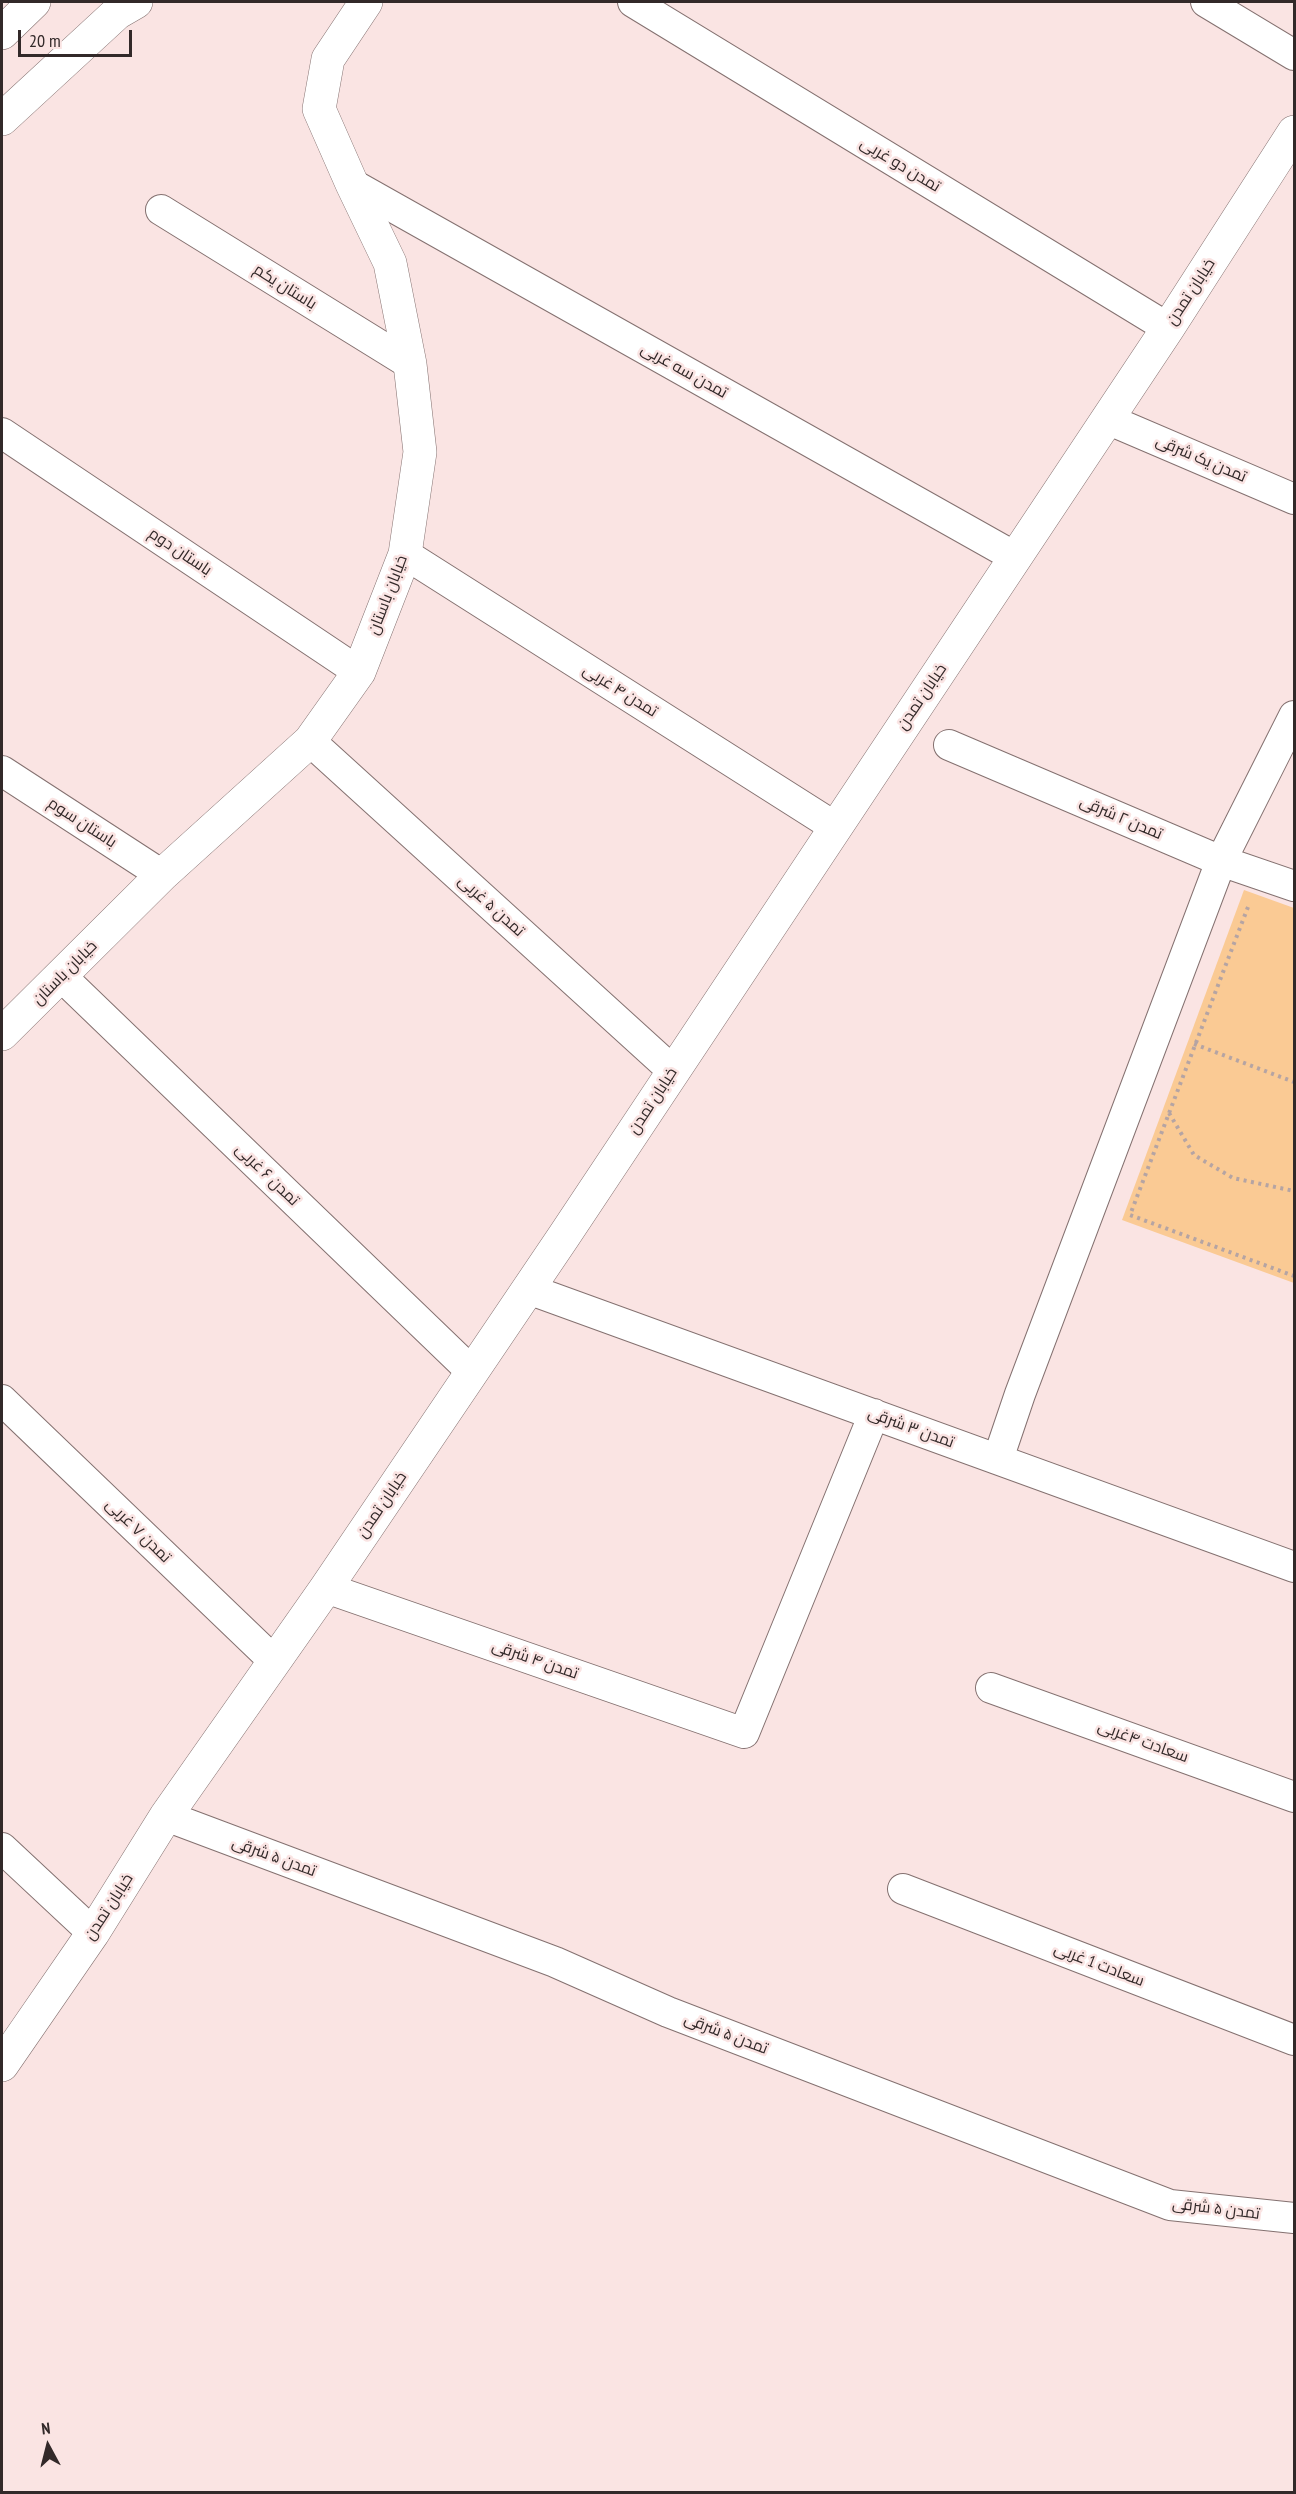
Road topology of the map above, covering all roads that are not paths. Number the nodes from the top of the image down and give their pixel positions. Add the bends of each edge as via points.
1 (34, 2) edge
2 (136, 2) edge
3 (366, 2) edge
4 (633, 2) edge
5 (1206, 2) edge
6 (2, 33) edge
7 (1294, 56) edge
8 (2, 119) edge
9 (1294, 132) edge
10 (352, 184) junction
11 (160, 210) dead end
12 (1168, 328) junction
13 (410, 364) junction
14 (1107, 419) junction
15 (2, 433) edge
16 (1294, 498) edge
17 (405, 554) junction
18 (1015, 557) junction
19 (359, 672) junction
20 (1294, 716) edge
21 (309, 741) junction
22 (949, 745) dead end
23 (2, 771) edge
24 (835, 827) junction
25 (1221, 861) junction
26 (162, 875) junction
27 (1294, 886) edge
28 (62, 977) junction
29 (2, 1034) edge
30 (673, 1071) junction
31 (528, 1289) junction
32 (472, 1372) junction
33 (2, 1400) edge
34 (873, 1414) junction
35 (998, 1459) junction
36 (1294, 1567) edge
37 (326, 1588) junction
38 (274, 1662) junction
39 (991, 1688) dead end
40 (1294, 1797) edge
41 (166, 1816) junction
42 (2, 1848) edge
43 (903, 1889) dead end
44 (93, 1933) junction
45 (1294, 2040) edge
46 (2, 2065) edge
47 (1294, 2218) edge

1 - 6 street
2 - 8 street via 117,13
3 - 10 street, خیابان باستان via 328,59 320,109
4 - 12 street, تمدن دو غربی
5 - 7 street
9 - 12 street, خیابان تمدن
10 - 13 street, خیابان باستان via 390,263
10 - 18 street, تمدن سه غربی
11 - 13 street, باستان یکم
12 - 14 street, خیابان تمدن
13 - 17 street, خیابان باستان via 420,452
14 - 16 street, تمدن یک شرقی
14 - 18 street, خیابان تمدن
15 - 19 street, باستان دوم
17 - 19 street, خیابان باستان
17 - 24 street, تمدن ۴ غربی
18 - 24 street, خیابان تمدن
19 - 21 street, خیابان باستان
20 - 25 street
21 - 26 street, خیابان باستان
21 - 30 street, تمدن ۵ غربی
22 - 25 street, تمدن ۲ شرقی
23 - 26 street, باستان سوم
24 - 30 street, خیابان تمدن
25 - 27 street, تمدن ۲ شرقی
25 - 35 street
26 - 28 street, خیابان باستان
28 - 29 street, خیابان باستان
28 - 32 street, تمدن ۶ غربی
30 - 31 street, خیابان تمدن
31 - 32 street, خیابان تمدن
31 - 34 street, تمدن ۳ شرقی
32 - 37 street, خیابان تمدن
33 - 38 street, تمدن ۷ غربی
34 - 35 street, تمدن ۳ شرقی
34 - 37 street, تمدن ۴ شرقی via 744,1733
35 - 36 street, تمدن ۳ شرقی
37 - 38 street, خیابان تمدن
38 - 41 street, خیابان تمدن
39 - 40 street, سعادت ۴غربی
41 - 44 street, خیابان تمدن
41 - 47 street, تمدن ۵ شرقی via 555,1962 668,2012 1170,2205
42 - 44 street
43 - 45 street, سعادت 1 غربی
44 - 46 street, خیابان تمدن

